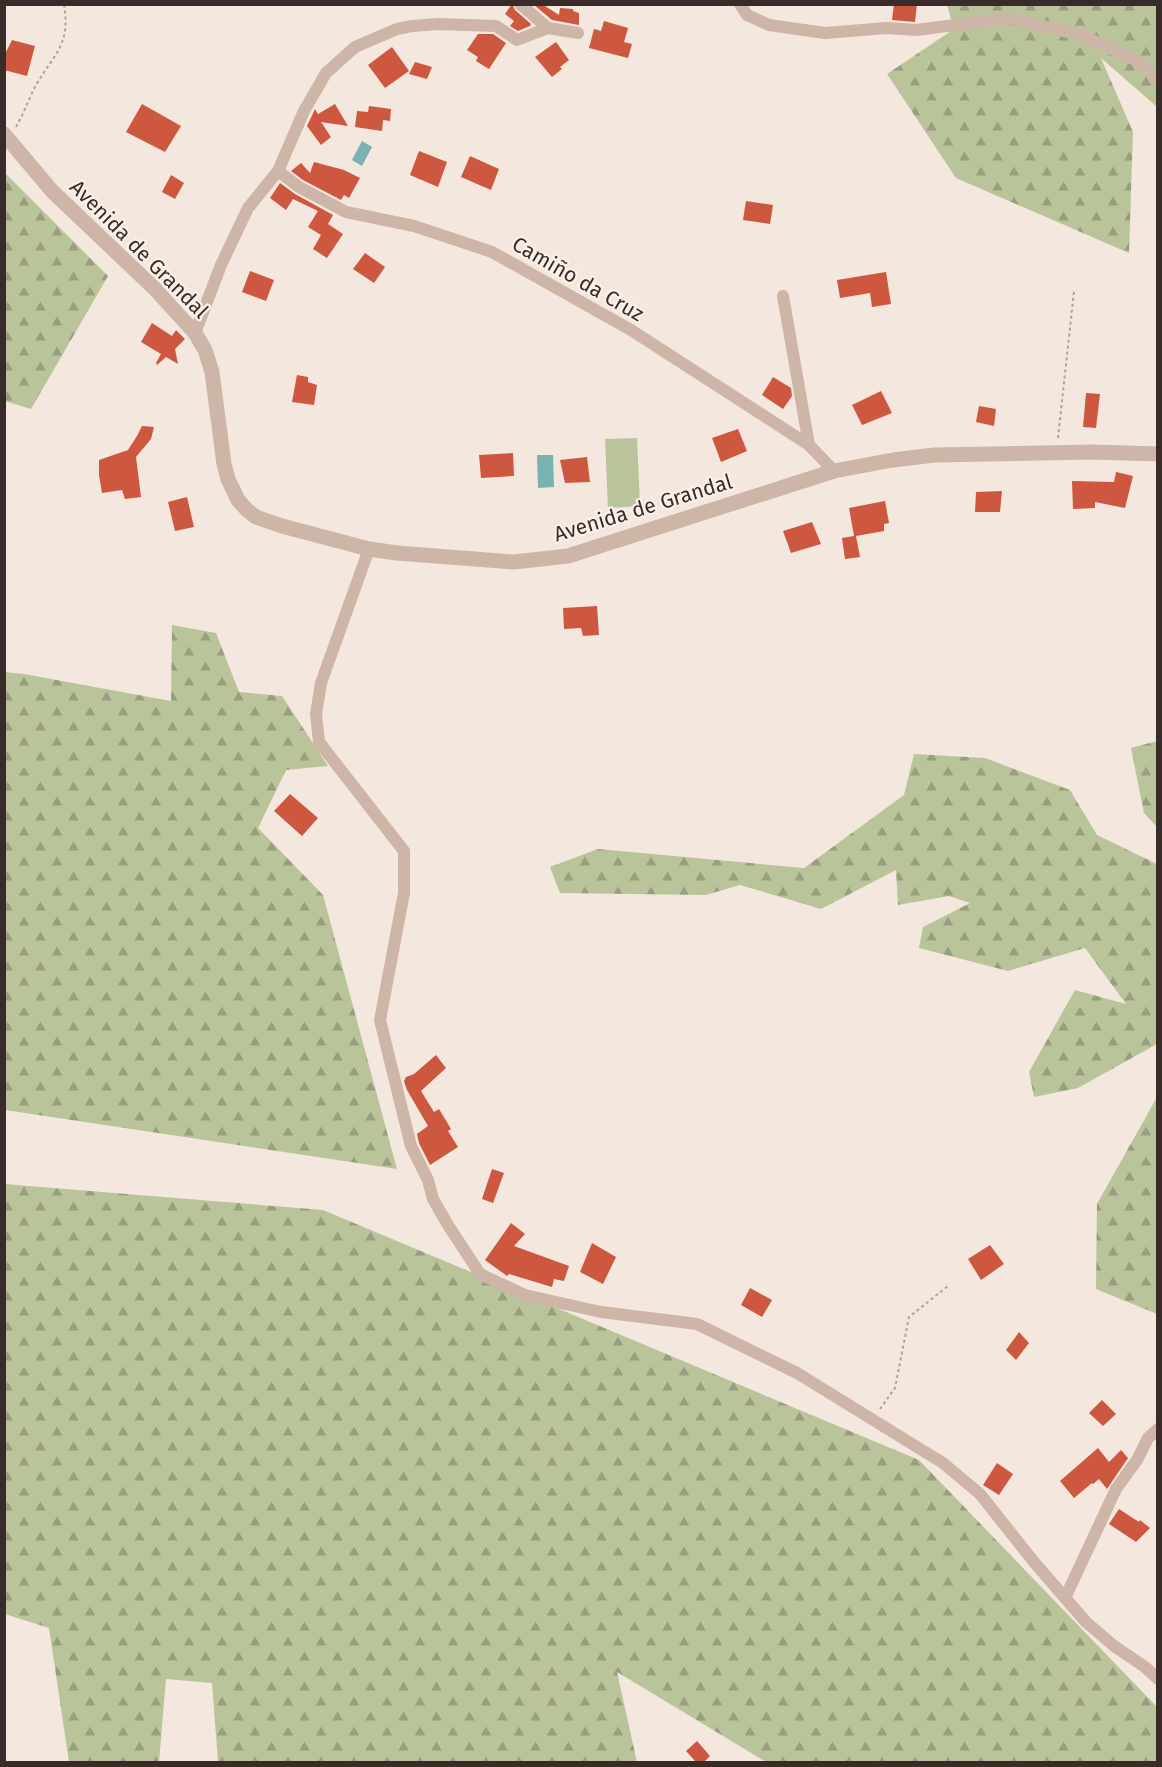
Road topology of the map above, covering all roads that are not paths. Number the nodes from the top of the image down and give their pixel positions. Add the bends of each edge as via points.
1 (520, 4) edge
2 (740, 4) edge
3 (548, 28) junction
4 (578, 33) dead end
5 (1158, 79) edge
6 (7, 137) edge
7 (278, 171) junction
8 (783, 296) dead end
9 (195, 333) junction
10 (809, 445) junction
11 (1158, 454) edge
12 (834, 471) junction
13 (369, 549) junction
14 (1158, 1429) edge
15 (1065, 1598) junction
16 (1158, 1679) edge

1 - 3 street
2 - 5 street via 747,15 769,25 825,33 916,30 1008,18 1082,35 1138,61
3 - 4 street
3 - 7 street via 517,40 496,26 412,26 355,47 326,73 304,111
6 - 9 street, Avenida de Grandal via 52,191 155,289
7 - 9 street via 248,207
7 - 10 street, Camiño da Cruz via 346,212 414,226 492,252 631,330
8 - 10 street
9 - 13 street, Avenida de Grandal via 212,372 224,464 238,500 256,517 269,522
10 - 12 street, Camiño da Cruz
11 - 12 street, Avenida de Grandal via 934,455
12 - 13 street, Avenida de Grandal via 559,557 514,562
13 - 15 street via 321,683 316,714 319,742 404,851 404,893 380,1020 411,1146 447,1226 480,1274 525,1295 601,1312 697,1324 797,1373 943,1463 980,1494
14 - 15 street via 1148,1438 1116,1489
15 - 16 street via 1114,1647

